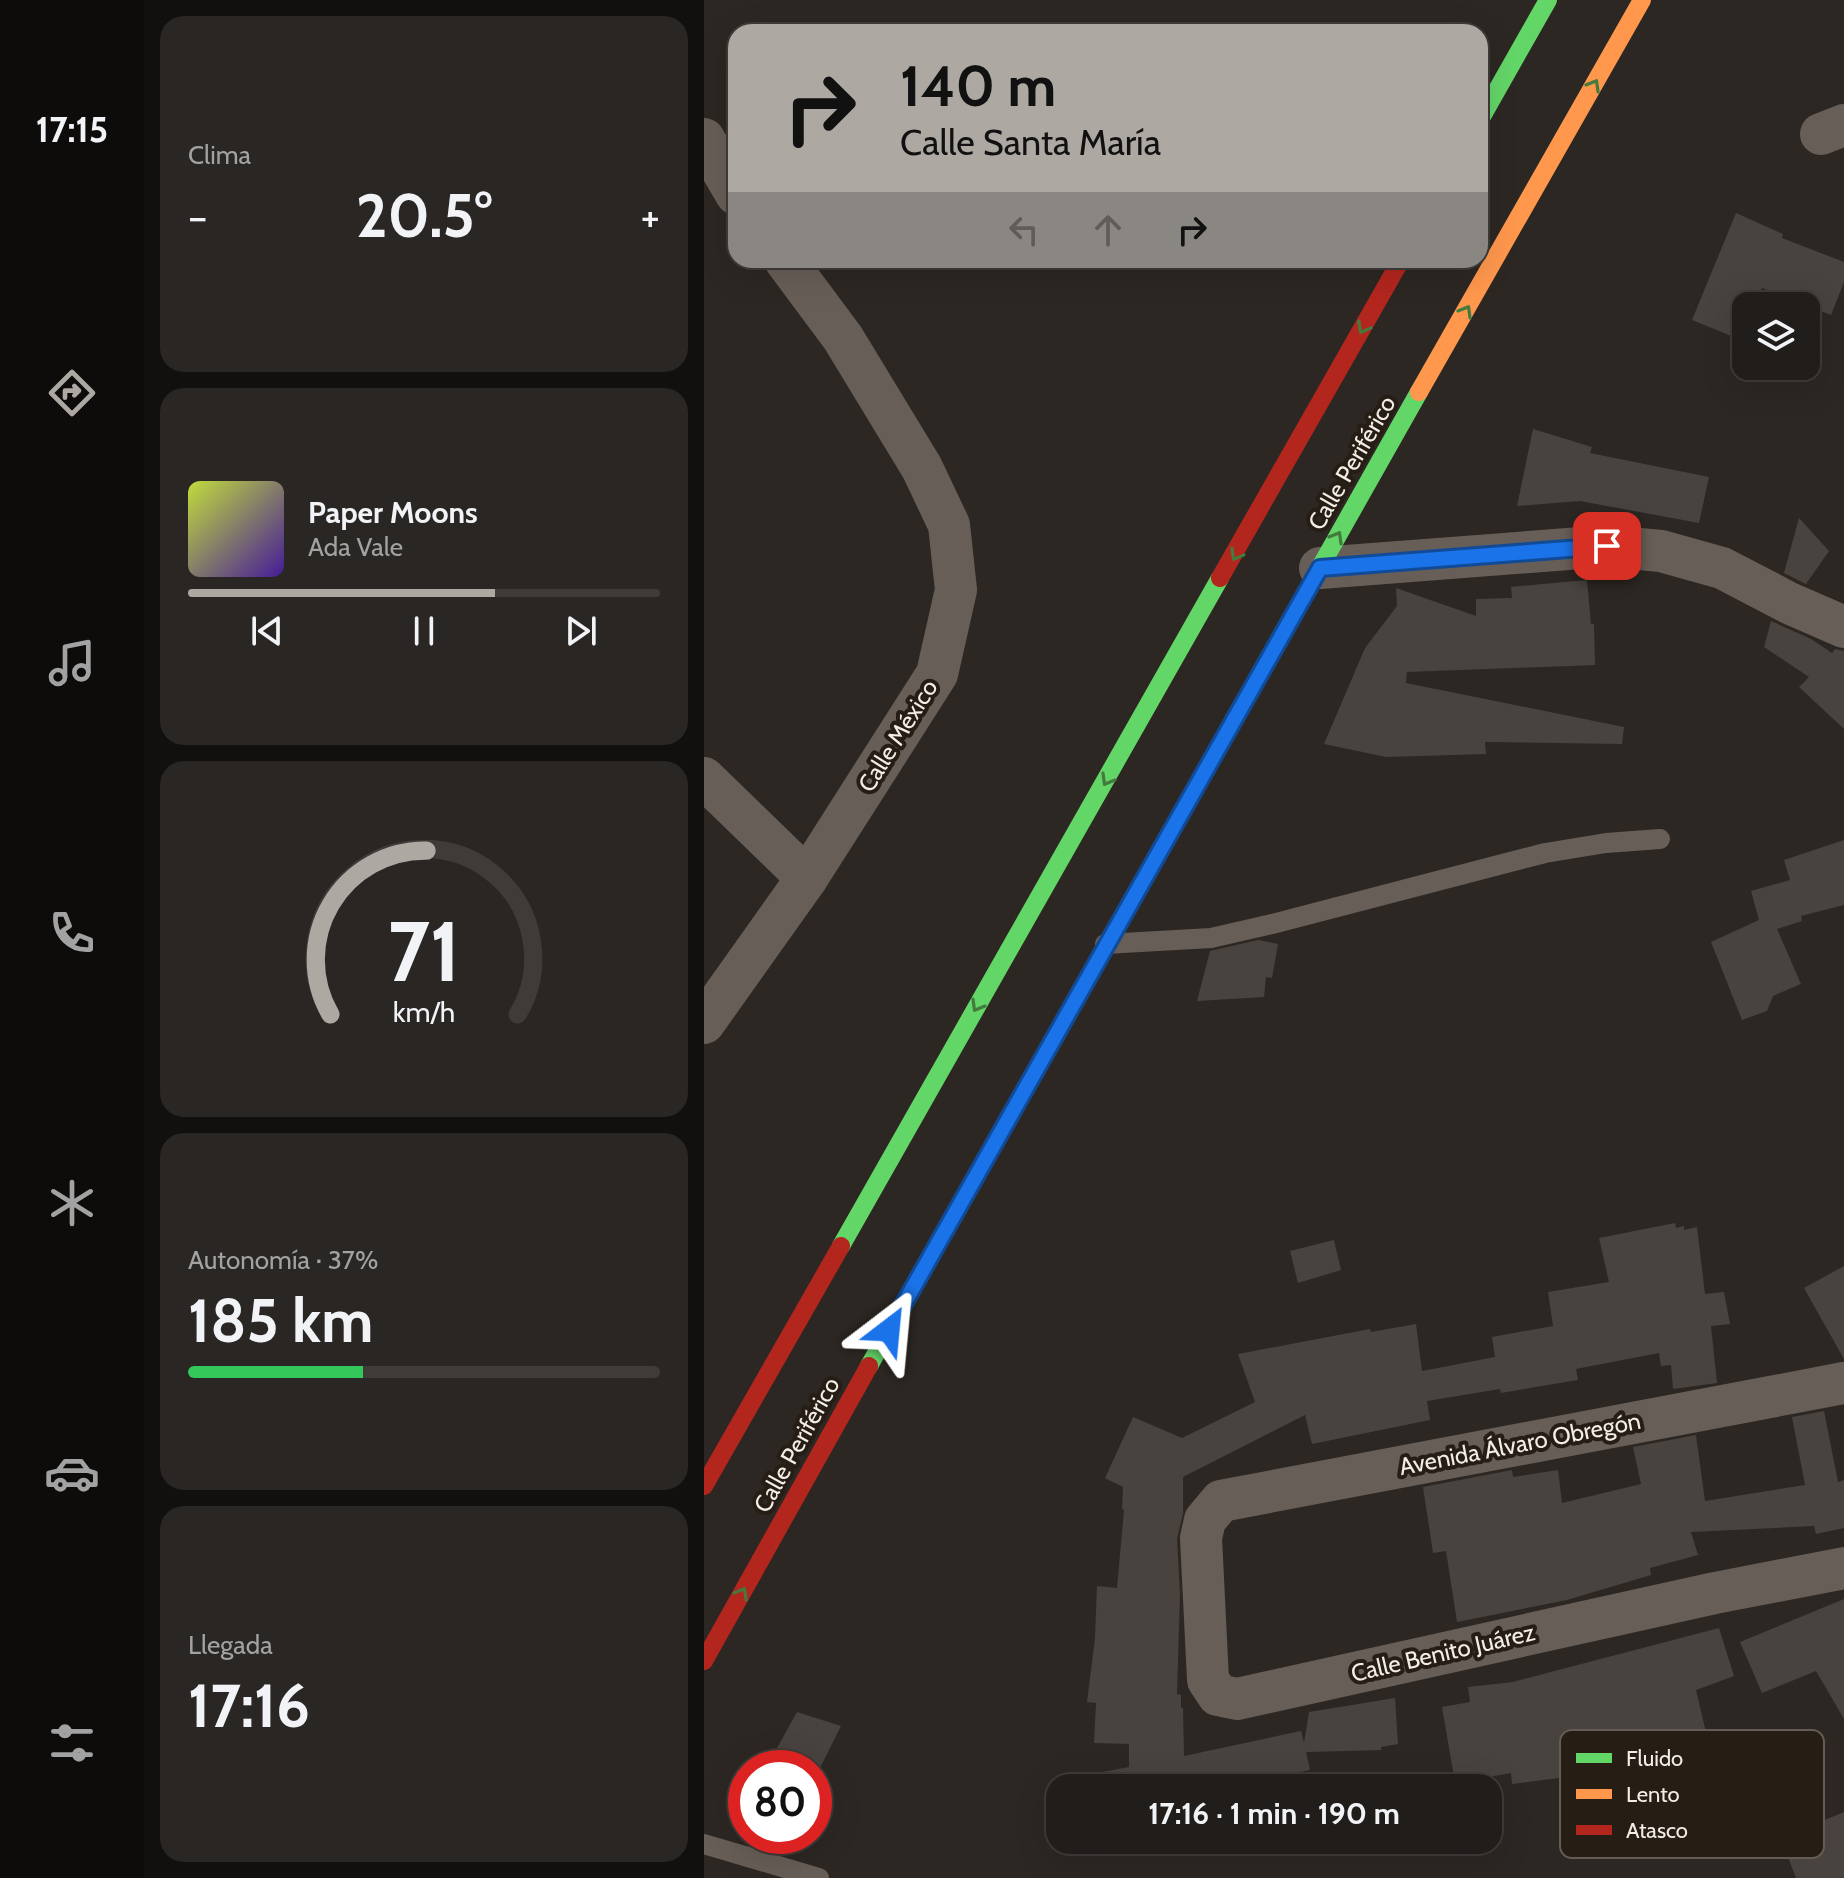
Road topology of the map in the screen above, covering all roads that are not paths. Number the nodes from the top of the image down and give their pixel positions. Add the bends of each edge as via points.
1 (1548, 0) edge
2 (1642, 0) edge
3 (1488, 106) edge
4 (704, 139) edge
5 (728, 180) edge
6 (791, 268) edge
7 (1396, 268) edge
8 (1320, 568) junction
9 (1844, 627) edge
10 (704, 778) edge
11 (1660, 839) dead end
12 (807, 878) junction
13 (1105, 944) junction
14 (704, 1023) edge
15 (1844, 1383) edge
16 (704, 1486) edge
17 (1205, 1520) joint
18 (1844, 1568) edge
19 (704, 1661) edge
20 (704, 1844) edge
21 (819, 1878) edge

1 - 3 highway
8 -> 2 highway, Calle Periférico
4 - 5 street
6 - 12 street, Calle México via 843,338 922,468 949,525 956,590 937,674
7 -> 16 highway
8 - 9 street via 1607,546 1661,551 1722,568
8 - 13 highway, Calle Periférico
10 - 12 street
11 - 13 lane via 1545,853 1211,938
12 - 14 street, Calle México
19 -> 13 highway, Calle Periférico
15 - 17 street, Avenida Álvaro Obregón via 1221,1501
17 - 18 street, Calle Benito Juárez via 1201,1538 1208,1680 1218,1695 1237,1699
20 - 21 lane

